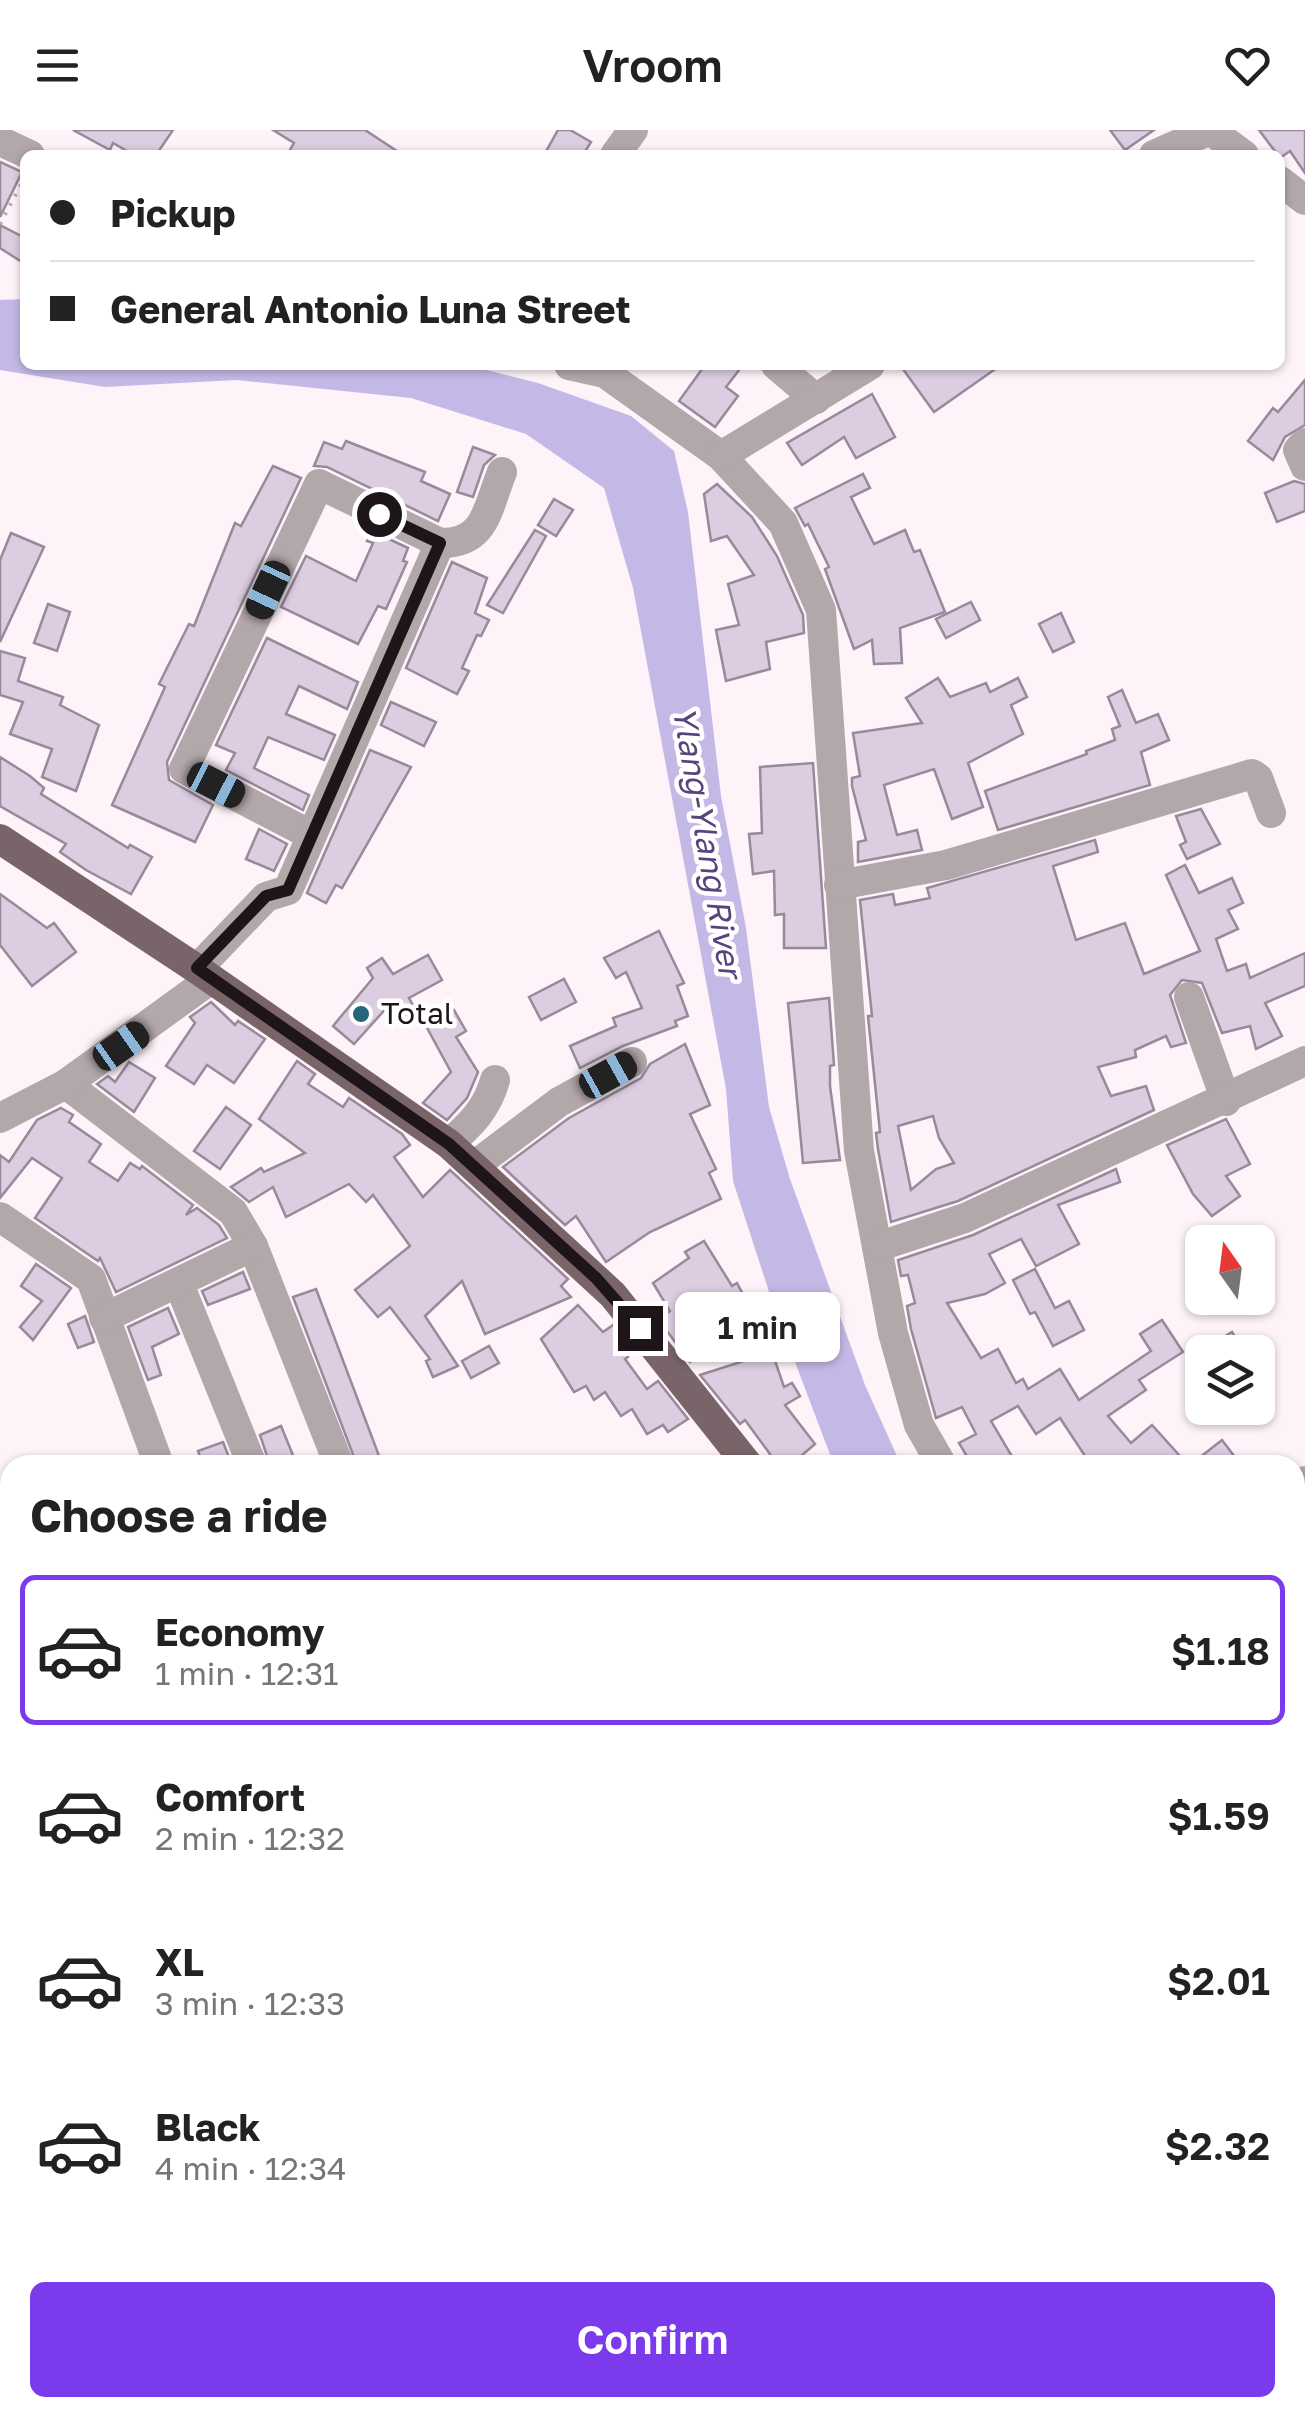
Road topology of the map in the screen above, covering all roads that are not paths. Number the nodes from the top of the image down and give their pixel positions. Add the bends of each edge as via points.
1 (634, 130) edge
2 (1210, 130) edge
3 (619, 150) edge
4 (1165, 150) edge
5 (1237, 150) edge
6 (1285, 185) edge
7 (1305, 200) edge
8 (592, 370) edge
9 (782, 370) edge
10 (862, 370) edge
11 (816, 399) junction
12 (1305, 443) edge
13 (721, 456) junction
14 (1305, 466) edge
15 (502, 472) dead end
16 (440, 543) junction
17 (1271, 812) dead end
18 (311, 834) junction
19 (0, 838) edge
20 (839, 885) junction
21 (204, 974) junction
22 (1190, 997) dead end
23 (632, 1062) dead end
24 (1305, 1062) edge
25 (495, 1080) dead end
26 (66, 1084) junction
27 (1226, 1101) junction
28 (0, 1118) edge
29 (449, 1144) junction
30 (474, 1166) junction
31 (0, 1216) edge
32 (253, 1246) junction
33 (877, 1247) junction
34 (179, 1284) junction
35 (104, 1318) junction
36 (154, 1455) edge
37 (248, 1455) edge
38 (335, 1455) edge
39 (740, 1455) edge
40 (936, 1455) edge

1 - 3 street
2 - 4 street
2 - 5 street
6 - 7 street
8 - 13 street
9 - 11 street
10 - 11 street
11 - 13 street
12 - 14 street via 1298,450
13 - 20 street via 783,523 821,610
15 - 16 street via 478,533 460,544
16 - 18 street
16 - 18 street via 319,484 184,769
17 - 20 street via 1252,774 946,865
18 - 21 street via 288,890 266,896
19 - 21 main road
20 - 33 street via 859,1151
21 - 26 street
21 - 29 main road
22 - 27 street
23 - 30 street via 559,1102
24 - 27 street
25 - 29 street via 477,1118
26 - 28 street
26 - 32 street via 233,1212
27 - 33 street via 965,1218
29 - 30 main road
30 - 39 main road via 614,1295
31 - 35 street via 91,1280
32 - 34 street
32 - 38 street
33 - 40 street via 892,1333 918,1424
34 - 35 street
34 - 37 street
35 - 36 street

